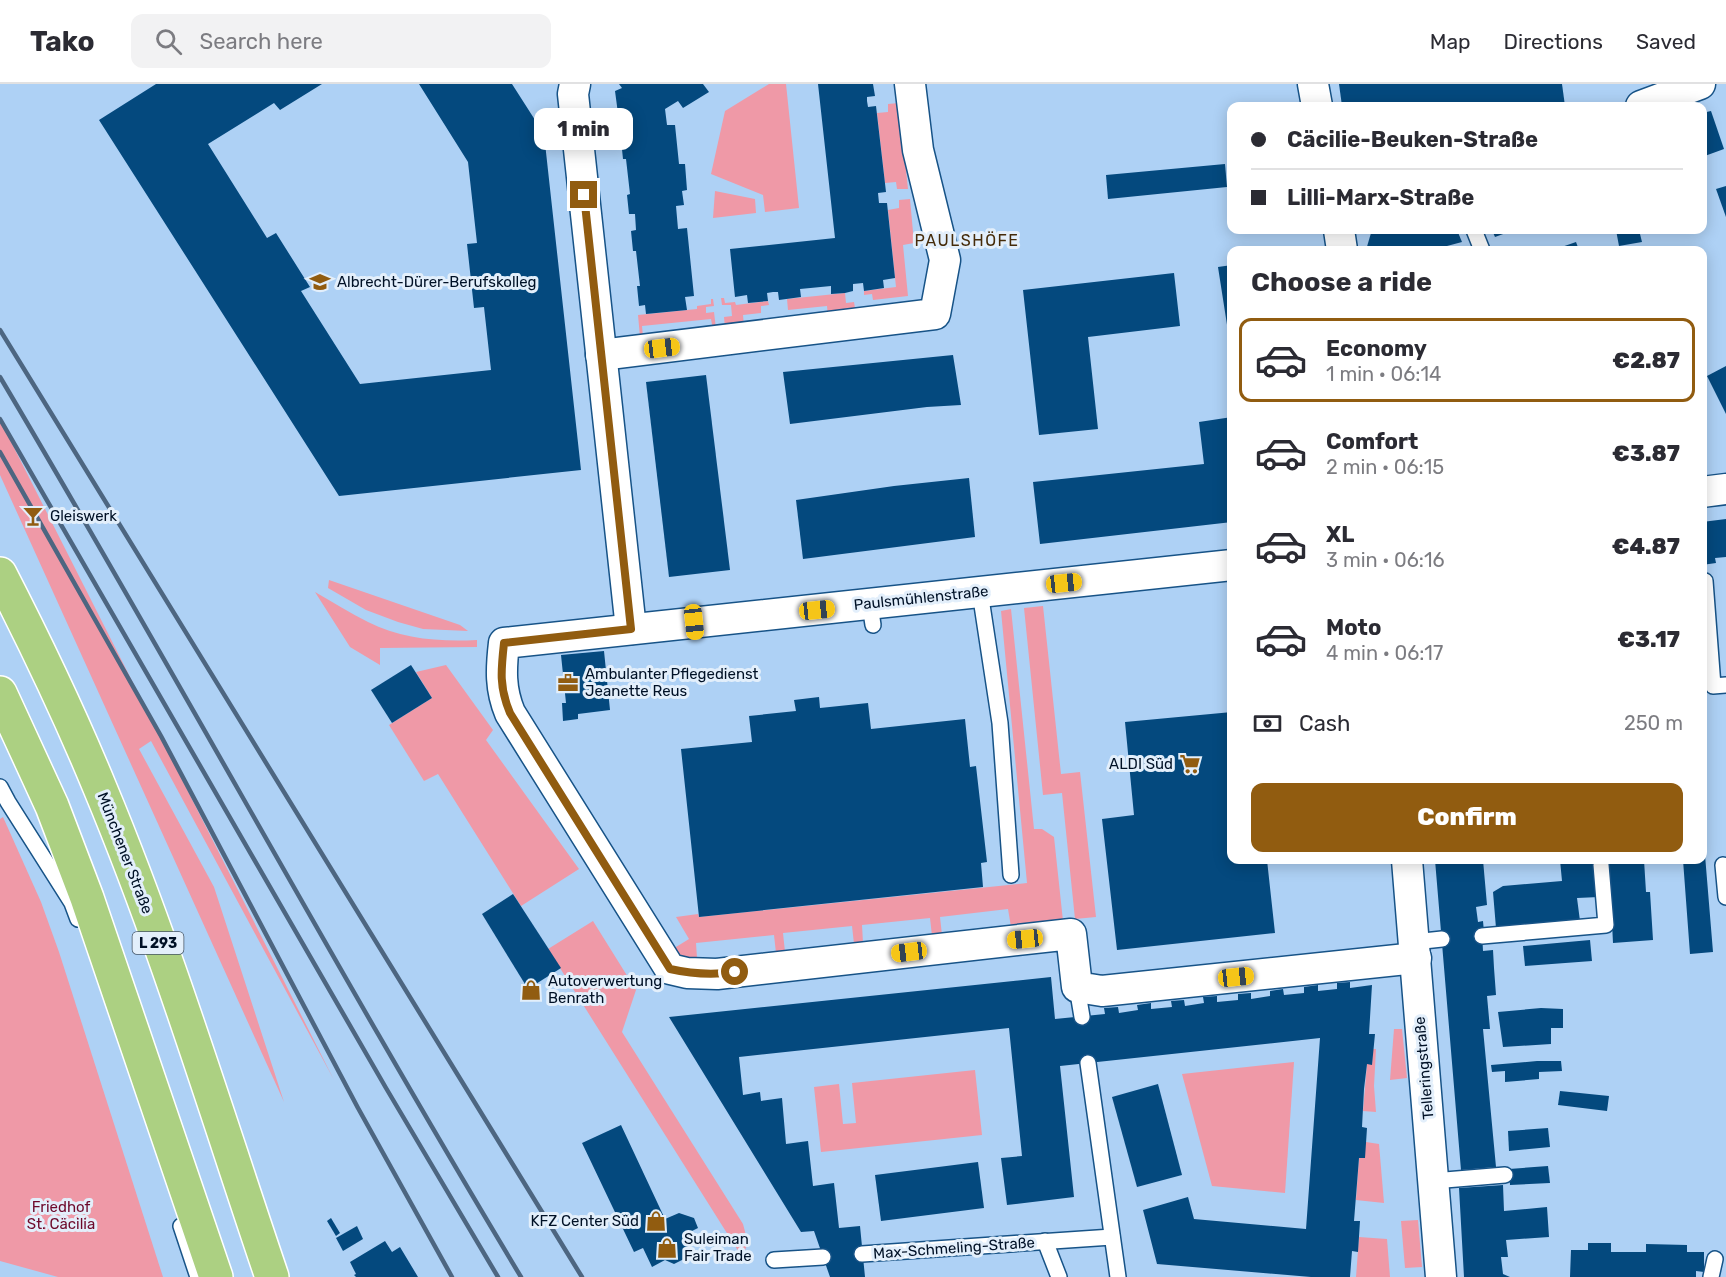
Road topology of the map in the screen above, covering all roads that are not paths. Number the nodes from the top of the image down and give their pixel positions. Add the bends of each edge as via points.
1 (574, 84) edge
2 (910, 84) edge
3 (1313, 84) edge
4 (1700, 84) edge
5 (1316, 102) edge
6 (1652, 102) edge
7 (601, 355) junction
8 (1726, 489) edge
9 (1707, 491) edge
10 (1227, 567) edge
11 (0, 574) edge
12 (980, 592) junction
13 (1707, 607) edge
14 (631, 629) junction
15 (1726, 685) edge
16 (0, 693) edge
17 (0, 787) edge
18 (4, 804) edge
19 (1408, 864) edge
20 (1601, 865) dead end
21 (1723, 866) dead end
22 (1011, 875) dead end
23 (1726, 897) edge
24 (82, 931) dead end
25 (1482, 936) dead end
26 (1424, 946) junction
27 (1077, 987) junction
28 (1082, 1017) dead end
29 (1088, 1063) dead end
30 (1505, 1175) dead end
31 (1434, 1181) junction
32 (177, 1213) dead end
33 (1112, 1237) junction
34 (1045, 1241) junction
35 (862, 1254) dead end
36 (823, 1257) dead end
37 (1715, 1259) dead end
38 (774, 1260) dead end
39 (198, 1277) edge
40 (216, 1277) edge
41 (272, 1277) edge
42 (1059, 1277) edge
43 (1118, 1277) edge
44 (1441, 1277) edge
45 (1711, 1277) edge

1 - 7 street
2 - 7 street via 918,150 945,260 935,314
3 - 5 street
4 - 6 street
7 - 14 street
8 - 9 street
10 - 12 street, Paulsmühlenstraße
11 - 41 highway, Münchener Straße / L 293 via 101,788
12 - 14 street, Paulsmühlenstraße via 872,615 695,632
12 - 22 lane via 1000,723
13 - 15 lane via 1713,686
14 - 27 street, Paulsmühlenstraße via 504,643 501,686 510,713 670,969 717,974 1071,934
16 - 40 highway via 52,806 87,898
17 - 18 lane
18 - 24 lane via 72,903
19 - 26 street, Telleringstraße
20 - 25 lane via 1606,926
21 - 23 lane
26 - 27 street via 1102,991
26 - 31 street, Telleringstraße
27 - 28 lane
29 - 33 lane
30 - 31 lane
31 - 44 street, Telleringstraße
32 - 39 lane
33 - 34 lane, Max-Schmeling-Straße
33 - 43 lane
34 - 35 lane, Max-Schmeling-Straße
34 - 42 lane, Max-Schmeling-Straße
36 - 38 lane
37 - 45 lane

